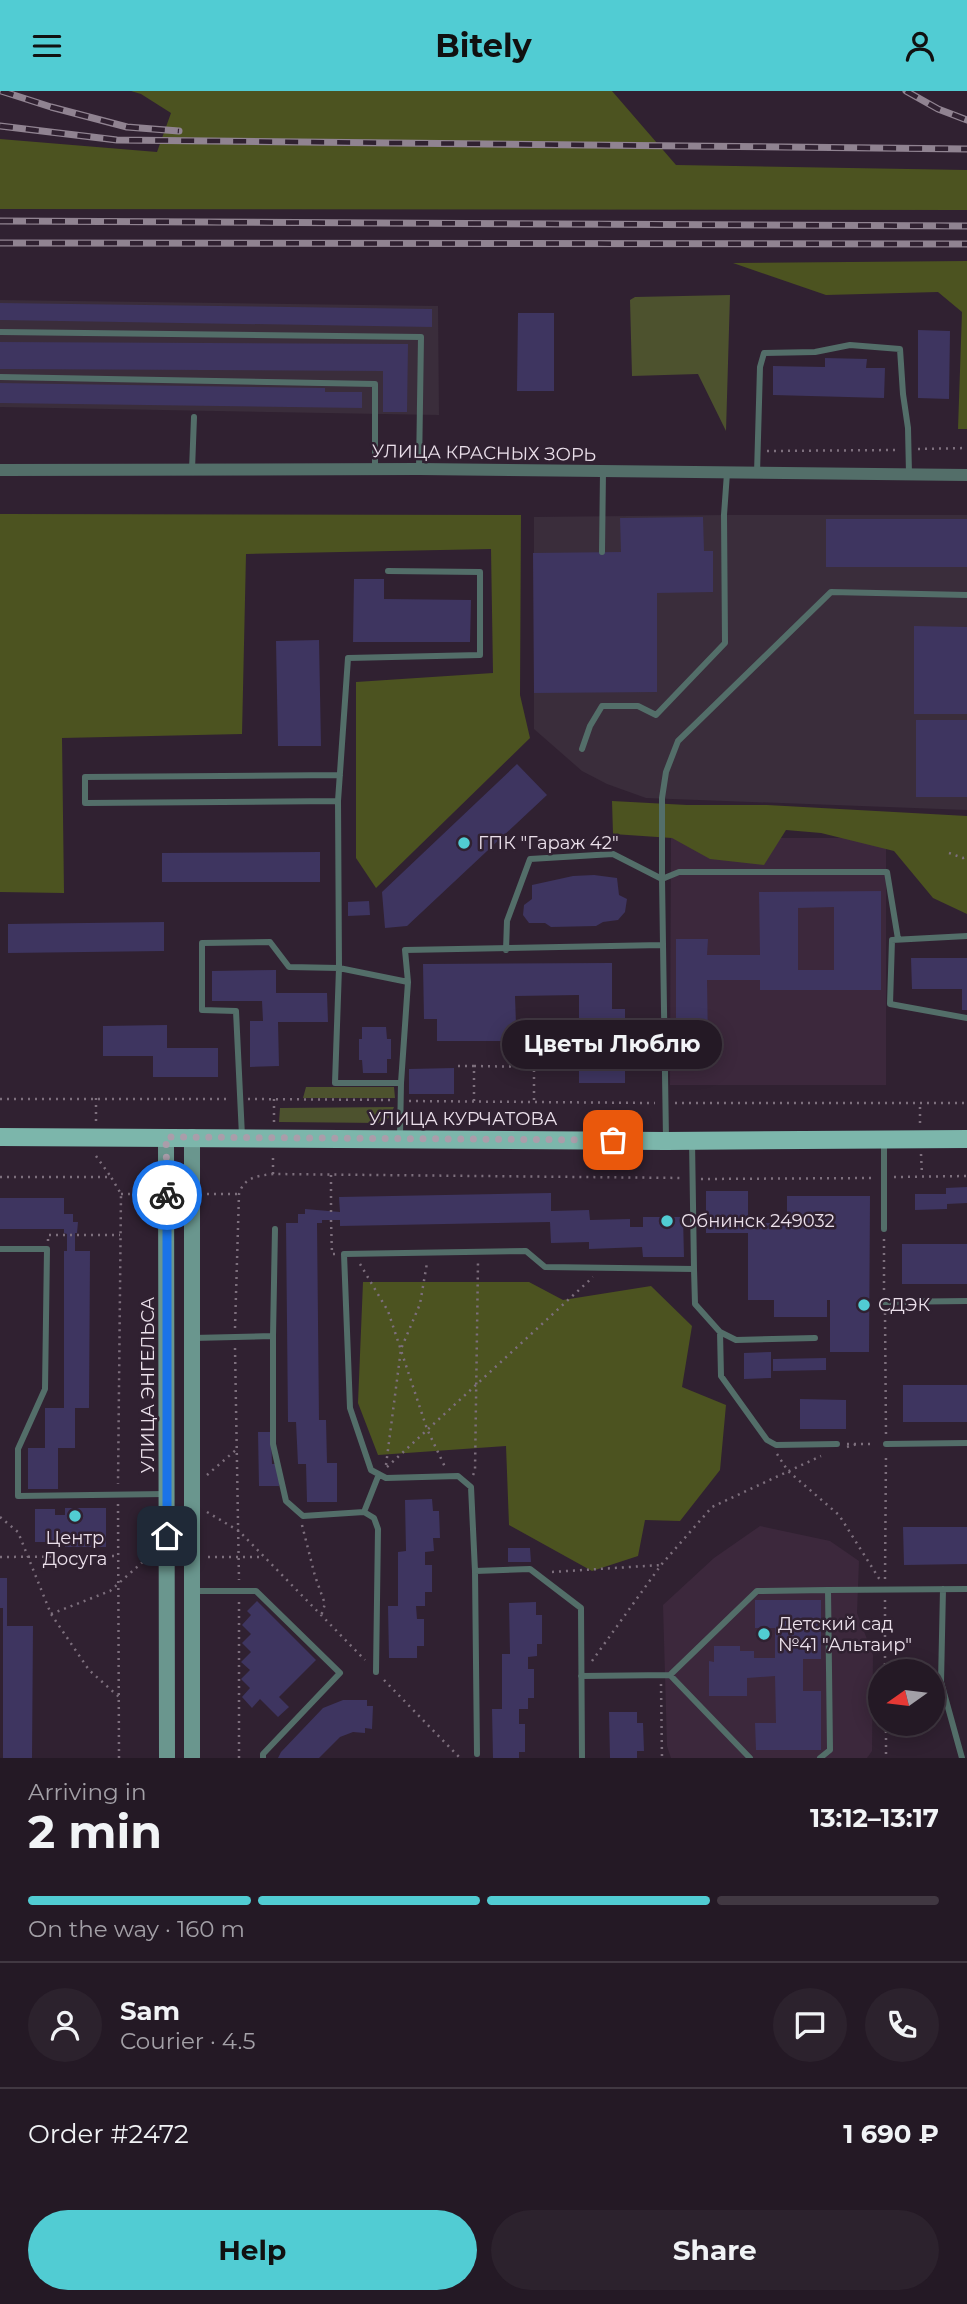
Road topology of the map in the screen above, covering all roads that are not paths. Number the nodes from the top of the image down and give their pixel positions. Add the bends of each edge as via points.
1 (0, 332) edge
2 (0, 377) edge
3 (194, 417) dead end
4 (375, 469) junction
5 (419, 469) junction
6 (0, 470) edge
7 (192, 470) junction
8 (603, 472) junction
9 (727, 473) junction
10 (757, 473) junction
11 (909, 475) junction
12 (967, 475) edge
13 (603, 552) dead end
14 (388, 571) dead end
15 (967, 595) edge
16 (582, 749) dead end
17 (340, 775) junction
18 (338, 801) junction
19 (662, 879) junction
20 (967, 936) edge
21 (898, 939) junction
22 (662, 945) junction
23 (506, 950) junction
24 (339, 968) junction
25 (408, 982) junction
26 (967, 1019) edge
27 (401, 1083) junction
28 (0, 1137) edge
29 (166, 1137) junction
30 (192, 1137) junction
31 (242, 1138) junction
32 (400, 1139) junction
33 (884, 1139) junction
34 (967, 1139) edge
35 (692, 1140) junction
36 (666, 1141) junction
37 (275, 1229) dead end
38 (884, 1229) dead end
39 (0, 1249) edge
40 (694, 1269) junction
41 (967, 1301) edge
42 (884, 1302) dead end
43 (720, 1332) junction
44 (274, 1336) junction
45 (191, 1338) junction
46 (815, 1338) dead end
47 (967, 1443) edge
48 (836, 1444) road end
49 (886, 1444) road end
50 (379, 1474) junction
51 (167, 1494) junction
52 (364, 1512) junction
53 (475, 1571) junction
54 (943, 1589) junction
55 (967, 1589) edge
56 (828, 1590) junction
57 (190, 1591) junction
58 (376, 1672) road end
59 (670, 1675) junction
60 (581, 1676) junction
61 (477, 1754) dead end
62 (167, 1758) edge
63 (192, 1758) edge
64 (263, 1758) edge
65 (582, 1758) edge
66 (750, 1758) edge
67 (820, 1758) edge
68 (962, 1758) edge

1 - 5 lane via 421,337
2 - 4 lane via 375,384
3 - 7 lane
4 - 5 street, УЛИЦА КРАСНЫХ ЗОРЬ
4 - 7 street, УЛИЦА КРАСНЫХ ЗОРЬ
5 - 8 street, УЛИЦА КРАСНЫХ ЗОРЬ
6 - 7 street, УЛИЦА КРАСНЫХ ЗОРЬ
8 - 9 street, УЛИЦА КРАСНЫХ ЗОРЬ
8 - 13 lane
9 - 10 street, УЛИЦА КРАСНЫХ ЗОРЬ
9 - 16 lane via 725,643 656,715 638,706 602,706
10 - 11 street, УЛИЦА КРАСНЫХ ЗОРЬ
10 - 11 lane via 764,353 815,352 850,345 900,349
11 - 12 street, УЛИЦА КРАСНЫХ ЗОРЬ
14 - 17 lane via 480,572 480,655 348,659
15 - 19 lane via 831,592 678,741 662,798
17 - 18 lane
17 - 18 lane via 85,777 85,803
18 - 24 lane
19 - 21 lane via 679,872 887,872
19 - 22 lane
19 - 23 lane via 613,854 530,859 507,921
20 - 21 lane
21 - 26 lane via 892,940 890,1004
22 - 23 lane
22 - 36 lane
23 - 25 lane via 405,950
24 - 25 lane
24 - 27 lane via 335,1083
24 - 31 lane via 289,967 270,942 202,943 202,1010 236,1011
25 - 27 lane
27 - 32 lane
28 - 29 main road, УЛИЦА КУРЧАТОВА
29 - 30 main road, УЛИЦА КУРЧАТОВА
29 - 51 main road, УЛИЦА ЭНГЕЛЬСА
30 - 31 main road, УЛИЦА КУРЧАТОВА
30 - 45 main road
31 - 32 main road, УЛИЦА КУРЧАТОВА
32 - 36 main road, УЛИЦА КУРЧАТОВА
33 - 34 main road, УЛИЦА КУРЧАТОВА
33 - 35 main road, УЛИЦА КУРЧАТОВА
33 - 38 lane
35 - 36 main road, УЛИЦА КУРЧАТОВА
35 - 40 lane
37 - 44 lane
39 - 51 lane via 47,1249 45,1389 19,1449 18,1496
40 - 43 lane via 695,1304
40 - 50 lane via 545,1267 526,1251 344,1254 350,1408 371,1470
41 - 42 lane
43 - 46 lane via 736,1340
43 - 48 lane via 721,1376 767,1440 776,1445
44 - 45 lane
44 - 52 lane via 273,1444 286,1501 303,1516
45 - 57 main road
47 - 49 lane
50 - 52 lane
50 - 53 lane via 386,1478 458,1476 471,1487
51 - 62 main road, УЛИЦА ЭНГЕЛЬСА
52 - 58 lane via 374,1518 378,1529
53 - 60 lane via 530,1569 581,1608
53 - 61 lane
54 - 55 lane
54 - 56 lane
54 - 68 lane via 941,1682
56 - 59 lane via 757,1591
56 - 67 lane via 830,1750
57 - 63 main road
57 - 64 lane via 256,1591 340,1672
59 - 60 lane
59 - 66 lane
60 - 65 lane

